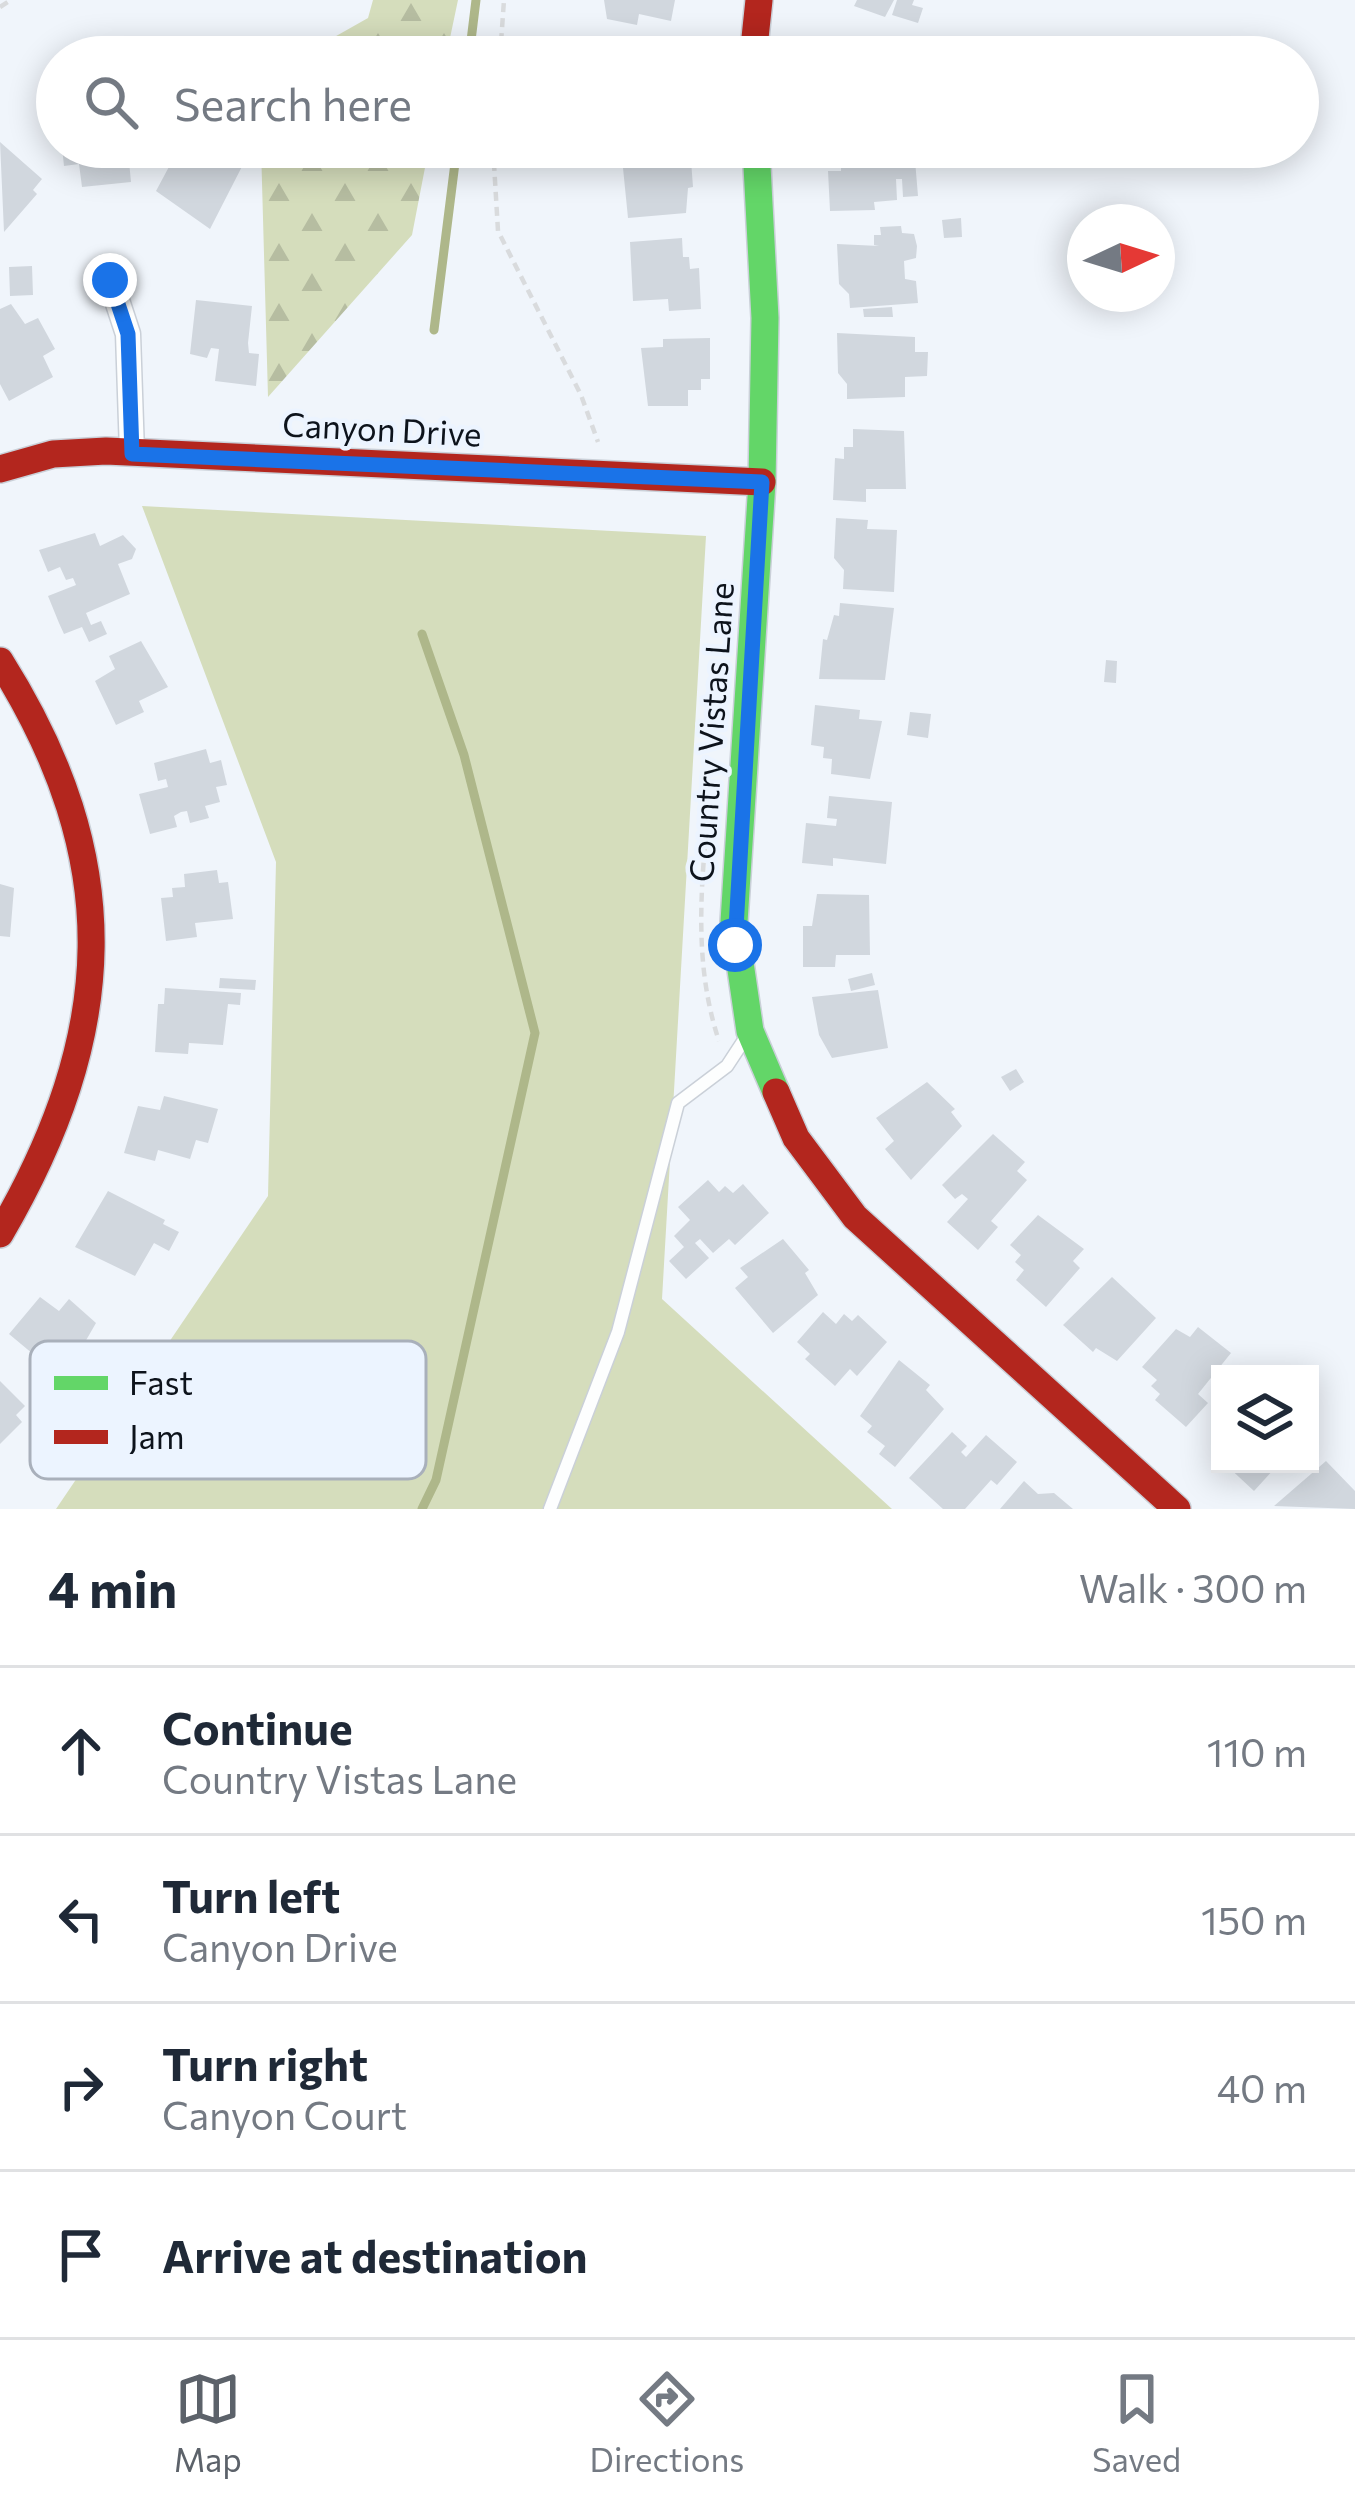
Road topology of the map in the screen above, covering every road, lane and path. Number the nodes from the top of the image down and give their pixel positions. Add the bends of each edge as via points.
1 (11, 0) edge
2 (504, 0) edge
3 (759, 0) edge
4 (0, 7) edge
5 (501, 36) edge
6 (755, 36) edge
7 (494, 168) edge
8 (757, 168) edge
9 (110, 280) dead end
10 (132, 454) junction
11 (0, 469) edge
12 (610, 476) junction
13 (762, 482) junction
14 (0, 661) edge
15 (710, 791) dead end
16 (750, 1031) junction
17 (727, 1066) junction
18 (0, 1234) edge
19 (550, 1509) edge
20 (1178, 1509) edge

1 - 4 path
2 - 5 path
3 - 6 street
7 - 12 path via 498,231 581,395
8 - 13 street, Country Vistas Lane
9 - 10 street via 128,334
10 - 11 street, Canyon Drive via 66,453
10 - 12 street, Canyon Drive
12 - 13 street, Canyon Drive
13 - 16 street, Country Vistas Lane via 734,922
14 - 18 street via 69,793 88,877 93,964 72,1091 39,1171
15 - 17 path via 703,978
16 - 17 lane
16 - 20 street, Country Vistas Lane via 796,1138 855,1217
17 - 19 lane via 678,1103 618,1332

